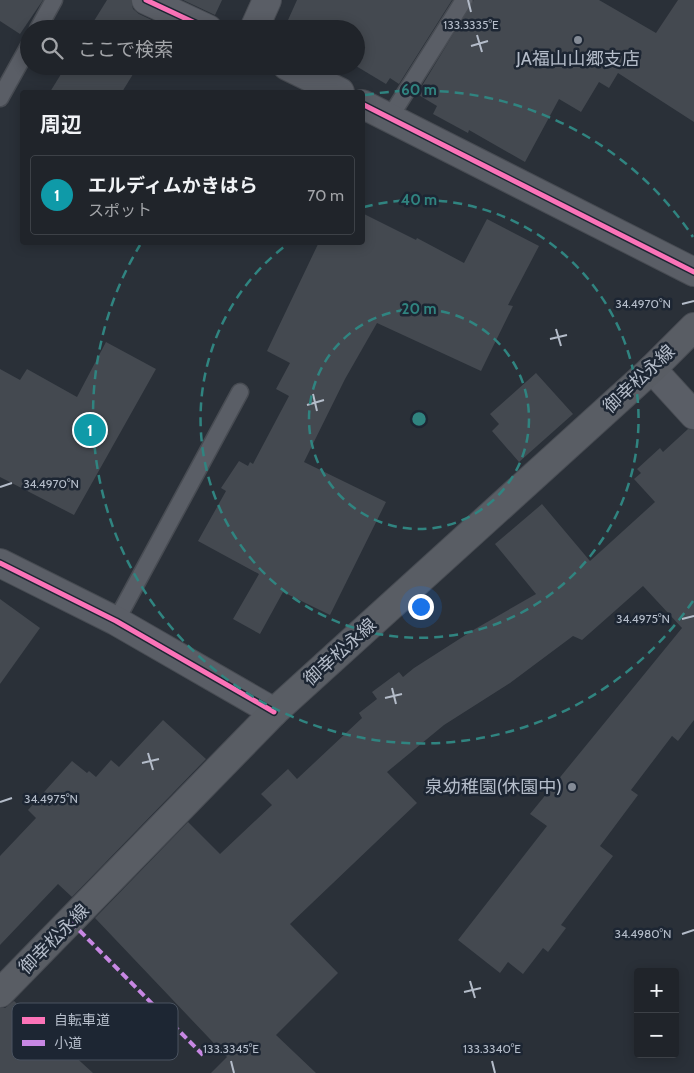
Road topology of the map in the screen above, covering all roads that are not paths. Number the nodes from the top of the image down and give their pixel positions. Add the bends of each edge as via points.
1 (54, 0) edge
2 (146, 0) edge
3 (266, 0) edge
4 (464, 0) edge
5 (43, 20) edge
6 (189, 20) edge
7 (258, 20) edge
8 (20, 62) edge
9 (305, 75) edge
10 (336, 90) edge
11 (0, 98) edge
12 (365, 105) edge
13 (390, 117) junction
14 (694, 272) edge
15 (694, 327) edge
16 (652, 369) junction
17 (240, 392) dead end
18 (694, 415) edge
19 (3, 571) edge
20 (116, 621) junction
21 (274, 712) junction
22 (0, 993) edge

1 - 5 lane
2 - 6 street
3 - 7 street
4 - 13 lane
8 - 11 lane
9 - 10 street
12 - 13 street
13 - 14 street
15 - 16 main road, 御幸松永線
16 - 18 street
16 - 21 main road, 御幸松永線
17 - 20 lane
19 - 20 street
20 - 21 street
21 - 22 main road, 御幸松永線

